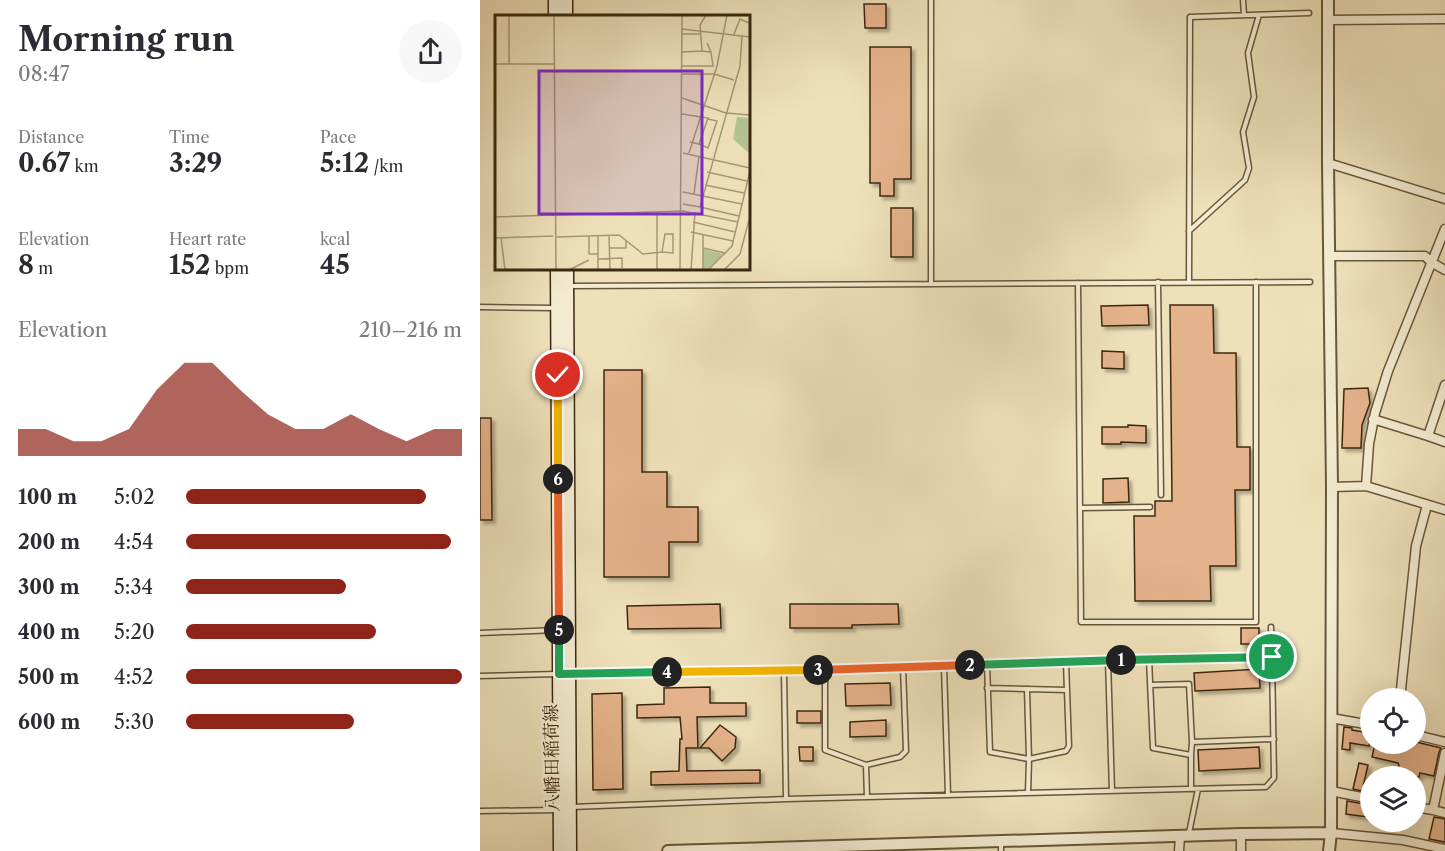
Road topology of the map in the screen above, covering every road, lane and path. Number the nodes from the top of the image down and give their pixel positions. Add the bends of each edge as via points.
1 (931, 0) edge
2 (1243, 0) edge
3 (1328, 0) edge
4 (1309, 13) dead end
5 (1244, 15) junction
6 (1259, 15) junction
7 (1445, 19) edge
8 (1328, 20) junction
9 (1328, 163) junction
10 (1445, 199) edge
11 (1445, 229) edge
12 (1189, 231) junction
13 (1330, 256) junction
14 (1431, 262) junction
15 (558, 270) edge
16 (566, 270) edge
17 (1445, 270) edge
18 (1158, 282) junction
19 (1189, 282) junction
20 (1256, 282) junction
21 (1310, 282) dead end
22 (931, 283) junction
23 (1078, 283) junction
24 (562, 286) junction
25 (480, 308) edge
26 (563, 308) junction
27 (1445, 385) edge
28 (1373, 419) junction
29 (1428, 436) junction
30 (1445, 442) edge
31 (1366, 486) junction
32 (1332, 487) junction
33 (1161, 495) dead end
34 (1427, 505) junction
35 (1149, 507) dead end
36 (1080, 508) junction
37 (1445, 510) edge
38 (1271, 627) dead end
39 (559, 630) junction
40 (480, 633) edge
41 (1272, 657) junction
42 (1149, 659) junction
43 (1108, 660) junction
44 (1066, 662) junction
45 (987, 664) junction
46 (944, 666) junction
47 (903, 667) junction
48 (825, 670) junction
49 (784, 671) junction
50 (564, 674) junction
51 (480, 676) edge
52 (1150, 685) junction
53 (987, 688) junction
54 (1401, 688) edge
55 (1027, 689) junction
56 (1067, 690) junction
57 (1331, 718) junction
58 (1360, 723) edge
59 (1426, 737) edge
60 (1274, 739) junction
61 (1192, 742) junction
62 (1445, 742) edge
63 (1445, 753) edge
64 (1191, 755) junction
65 (1029, 759) junction
66 (866, 765) junction
67 (1191, 789) junction
68 (1198, 789) junction
69 (1112, 791) junction
70 (1331, 792) junction
71 (1028, 793) junction
72 (948, 795) junction
73 (867, 797) junction
74 (1360, 797) edge
75 (786, 799) junction
76 (565, 808) junction
77 (1426, 809) edge
78 (1433, 810) junction
79 (480, 811) edge
80 (1445, 813) edge
81 (1331, 833) junction
82 (1241, 834) junction
83 (1184, 836) junction
84 (1403, 840) junction
85 (1001, 846) edge
86 (1445, 849) edge
87 (560, 851) edge
88 (570, 851) edge
89 (668, 851) edge
90 (1179, 851) edge
91 (1241, 851) edge
92 (1329, 851) edge
93 (1401, 851) edge

1 - 22 lane
2 - 5 lane
3 - 8 street
4 - 6 lane
5 - 6 lane
5 - 12 lane via 1190,17
6 - 12 lane via 1248,52 1254,97 1243,132 1249,168 1245,180
7 - 8 street
8 - 9 street
9 - 10 street
9 - 13 street
11 - 14 street
12 - 19 lane
13 - 14 street via 1425,256
13 - 32 street
14 - 17 street
14 - 28 street
15 - 24 main road, 八幡田稲荷線
16 - 24 main road, 八幡田稲荷線
18 - 19 lane
18 - 23 lane
18 - 33 lane
19 - 20 lane
20 - 21 lane
20 - 36 lane via 1256,622 1081,622
22 - 23 lane
22 - 24 lane
23 - 36 lane
24 - 26 main road, 八幡田稲荷線
25 - 26 lane
26 - 39 main road, 八幡田稲荷線
26 - 50 main road, 八幡田稲荷線
27 - 29 street
28 - 29 street
28 - 31 street
29 - 30 street
31 - 32 street
31 - 34 street
32 - 57 street
34 - 37 street
34 - 54 street via 1416,546
35 - 36 lane
38 - 41 lane
39 - 40 lane
39 - 50 main road, 八幡田稲荷線
41 - 42 lane
41 - 60 lane
42 - 43 lane
42 - 52 lane
43 - 44 lane
43 - 69 lane
44 - 45 lane
44 - 56 lane
45 - 46 lane
45 - 53 lane
46 - 47 lane
46 - 72 lane
47 - 48 lane
47 - 66 lane via 906,751 900,757
48 - 49 lane
48 - 66 lane via 825,750
49 - 50 lane
49 - 75 lane
50 - 51 lane
50 - 76 main road, 八幡田稲荷線
52 - 61 lane via 1189,684
52 - 64 lane via 1153,748
53 - 55 lane
53 - 65 lane via 990,752
55 - 56 lane
55 - 65 lane
56 - 65 lane via 1069,746 1066,751
57 - 58 street
57 - 70 street
59 - 62 street
60 - 61 lane
60 - 68 lane via 1275,778 1266,788
61 - 64 lane
63 - 78 street
64 - 67 lane
65 - 71 lane
66 - 73 lane
67 - 68 lane
67 - 69 lane
68 - 83 lane
69 - 71 lane
70 - 74 street
70 - 81 street
71 - 72 lane
72 - 73 lane
73 - 75 lane
75 - 76 lane
76 - 79 lane
76 - 87 main road, 八幡田稲荷線
76 - 88 main road, 八幡田稲荷線
77 - 78 street
78 - 80 street
81 - 82 street
81 - 84 street
81 - 92 street
82 - 83 street
82 - 91 street
83 - 85 street
83 - 90 street
84 - 86 street
84 - 93 street
85 - 89 street

